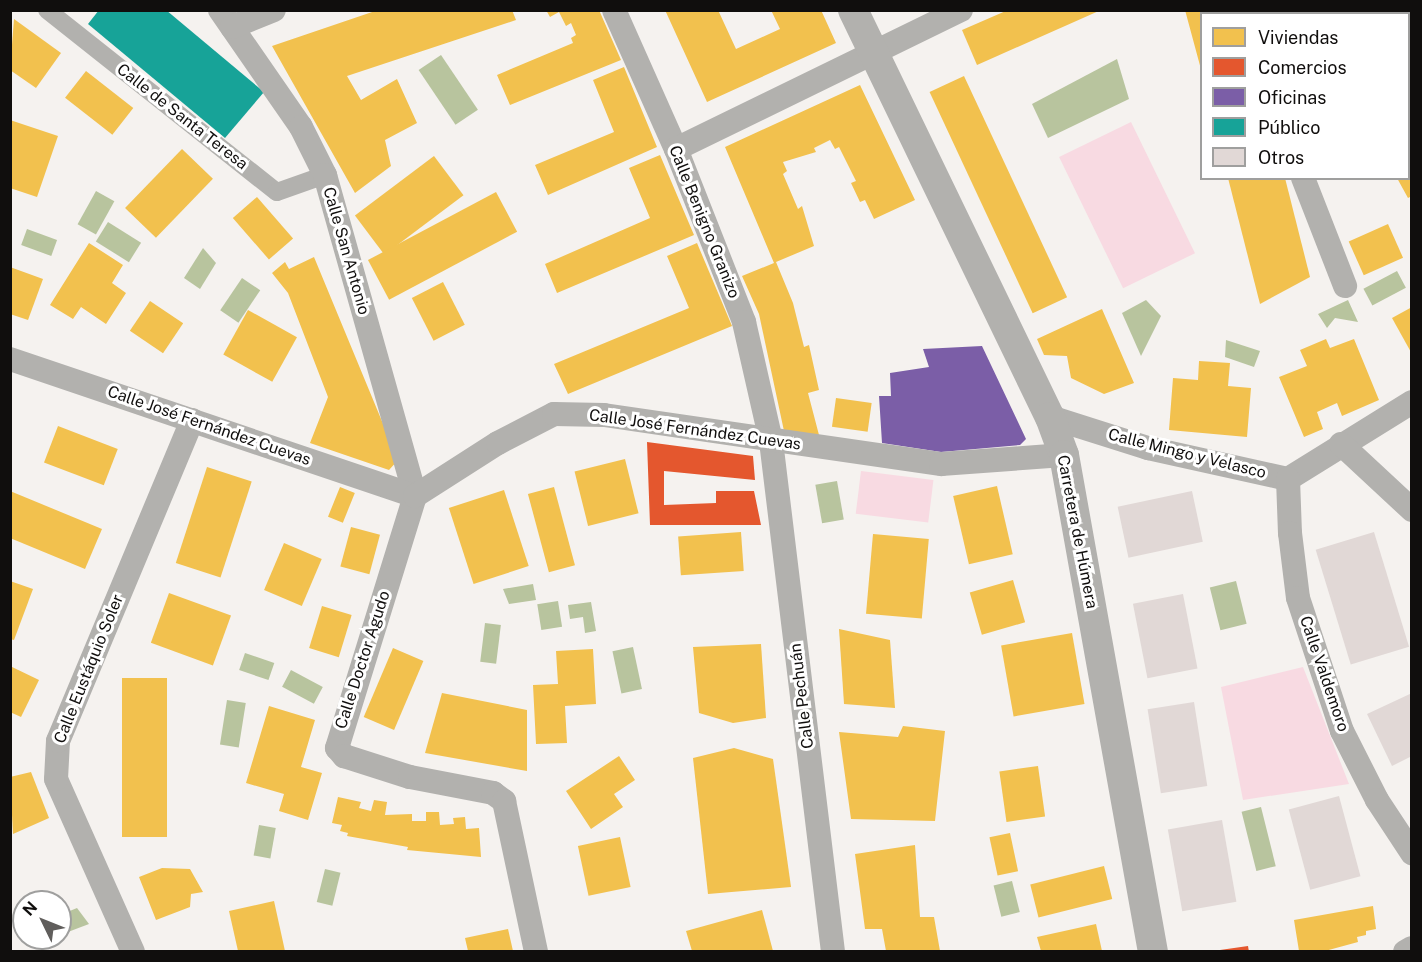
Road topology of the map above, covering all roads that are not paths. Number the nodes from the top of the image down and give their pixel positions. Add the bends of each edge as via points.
1 (273, 10) edge
2 (614, 10) edge
3 (853, 10) edge
4 (961, 10) edge
5 (57, 13) edge
6 (226, 19) edge
7 (874, 53) junction
8 (676, 149) junction
9 (325, 176) junction
10 (1304, 180) edge
11 (1345, 286) dead end
12 (10, 358) edge
13 (1412, 402) edge
14 (1050, 417) junction
15 (192, 420) junction
16 (771, 441) junction
17 (1341, 444) junction
18 (1064, 454) junction
19 (1288, 479) junction
20 (415, 496) junction
21 (1412, 510) edge
22 (1412, 853) edge
23 (1412, 948) edge
24 (133, 951) edge
25 (536, 951) edge
26 (832, 951) edge
27 (1153, 951) edge
28 (1405, 951) edge

1 - 6 street
2 - 8 street, Calle Benigno Granizo
3 - 7 street, Carretera de Húmera
4 - 7 street
5 - 9 street, Calle de Santa Teresa via 277,192
6 - 9 street, Calle San Antonio via 301,127
7 - 8 street
7 - 14 street, Carretera de Húmera
8 - 16 street, Calle Benigno Granizo via 744,322
9 - 20 street, Calle San Antonio
10 - 11 street
12 - 15 street, Calle José Fernández Cuevas
13 - 17 street, Calle Mingo y Velasco
14 - 18 street, Carretera de Húmera
14 - 19 street, Calle Mingo y Velasco via 1149,448
15 - 20 street, Calle José Fernández Cuevas
15 - 24 street, Calle Eustáquio Soler via 57,741 56,778
16 - 18 street, Calle José Fernández Cuevas via 941,464
16 - 20 street, Calle José Fernández Cuevas via 604,415 554,414 498,443
16 - 26 street, Calle Pechuán
17 - 19 street, Calle Mingo y Velasco
17 - 21 street
18 - 27 street, Carretera de Húmera
19 - 22 street, Calle Valdemoro via 1298,598 1342,731 1377,800
20 - 25 street, Calle Doctor Agudo via 337,748 355,760 410,777 493,793 504,801
23 - 28 street

